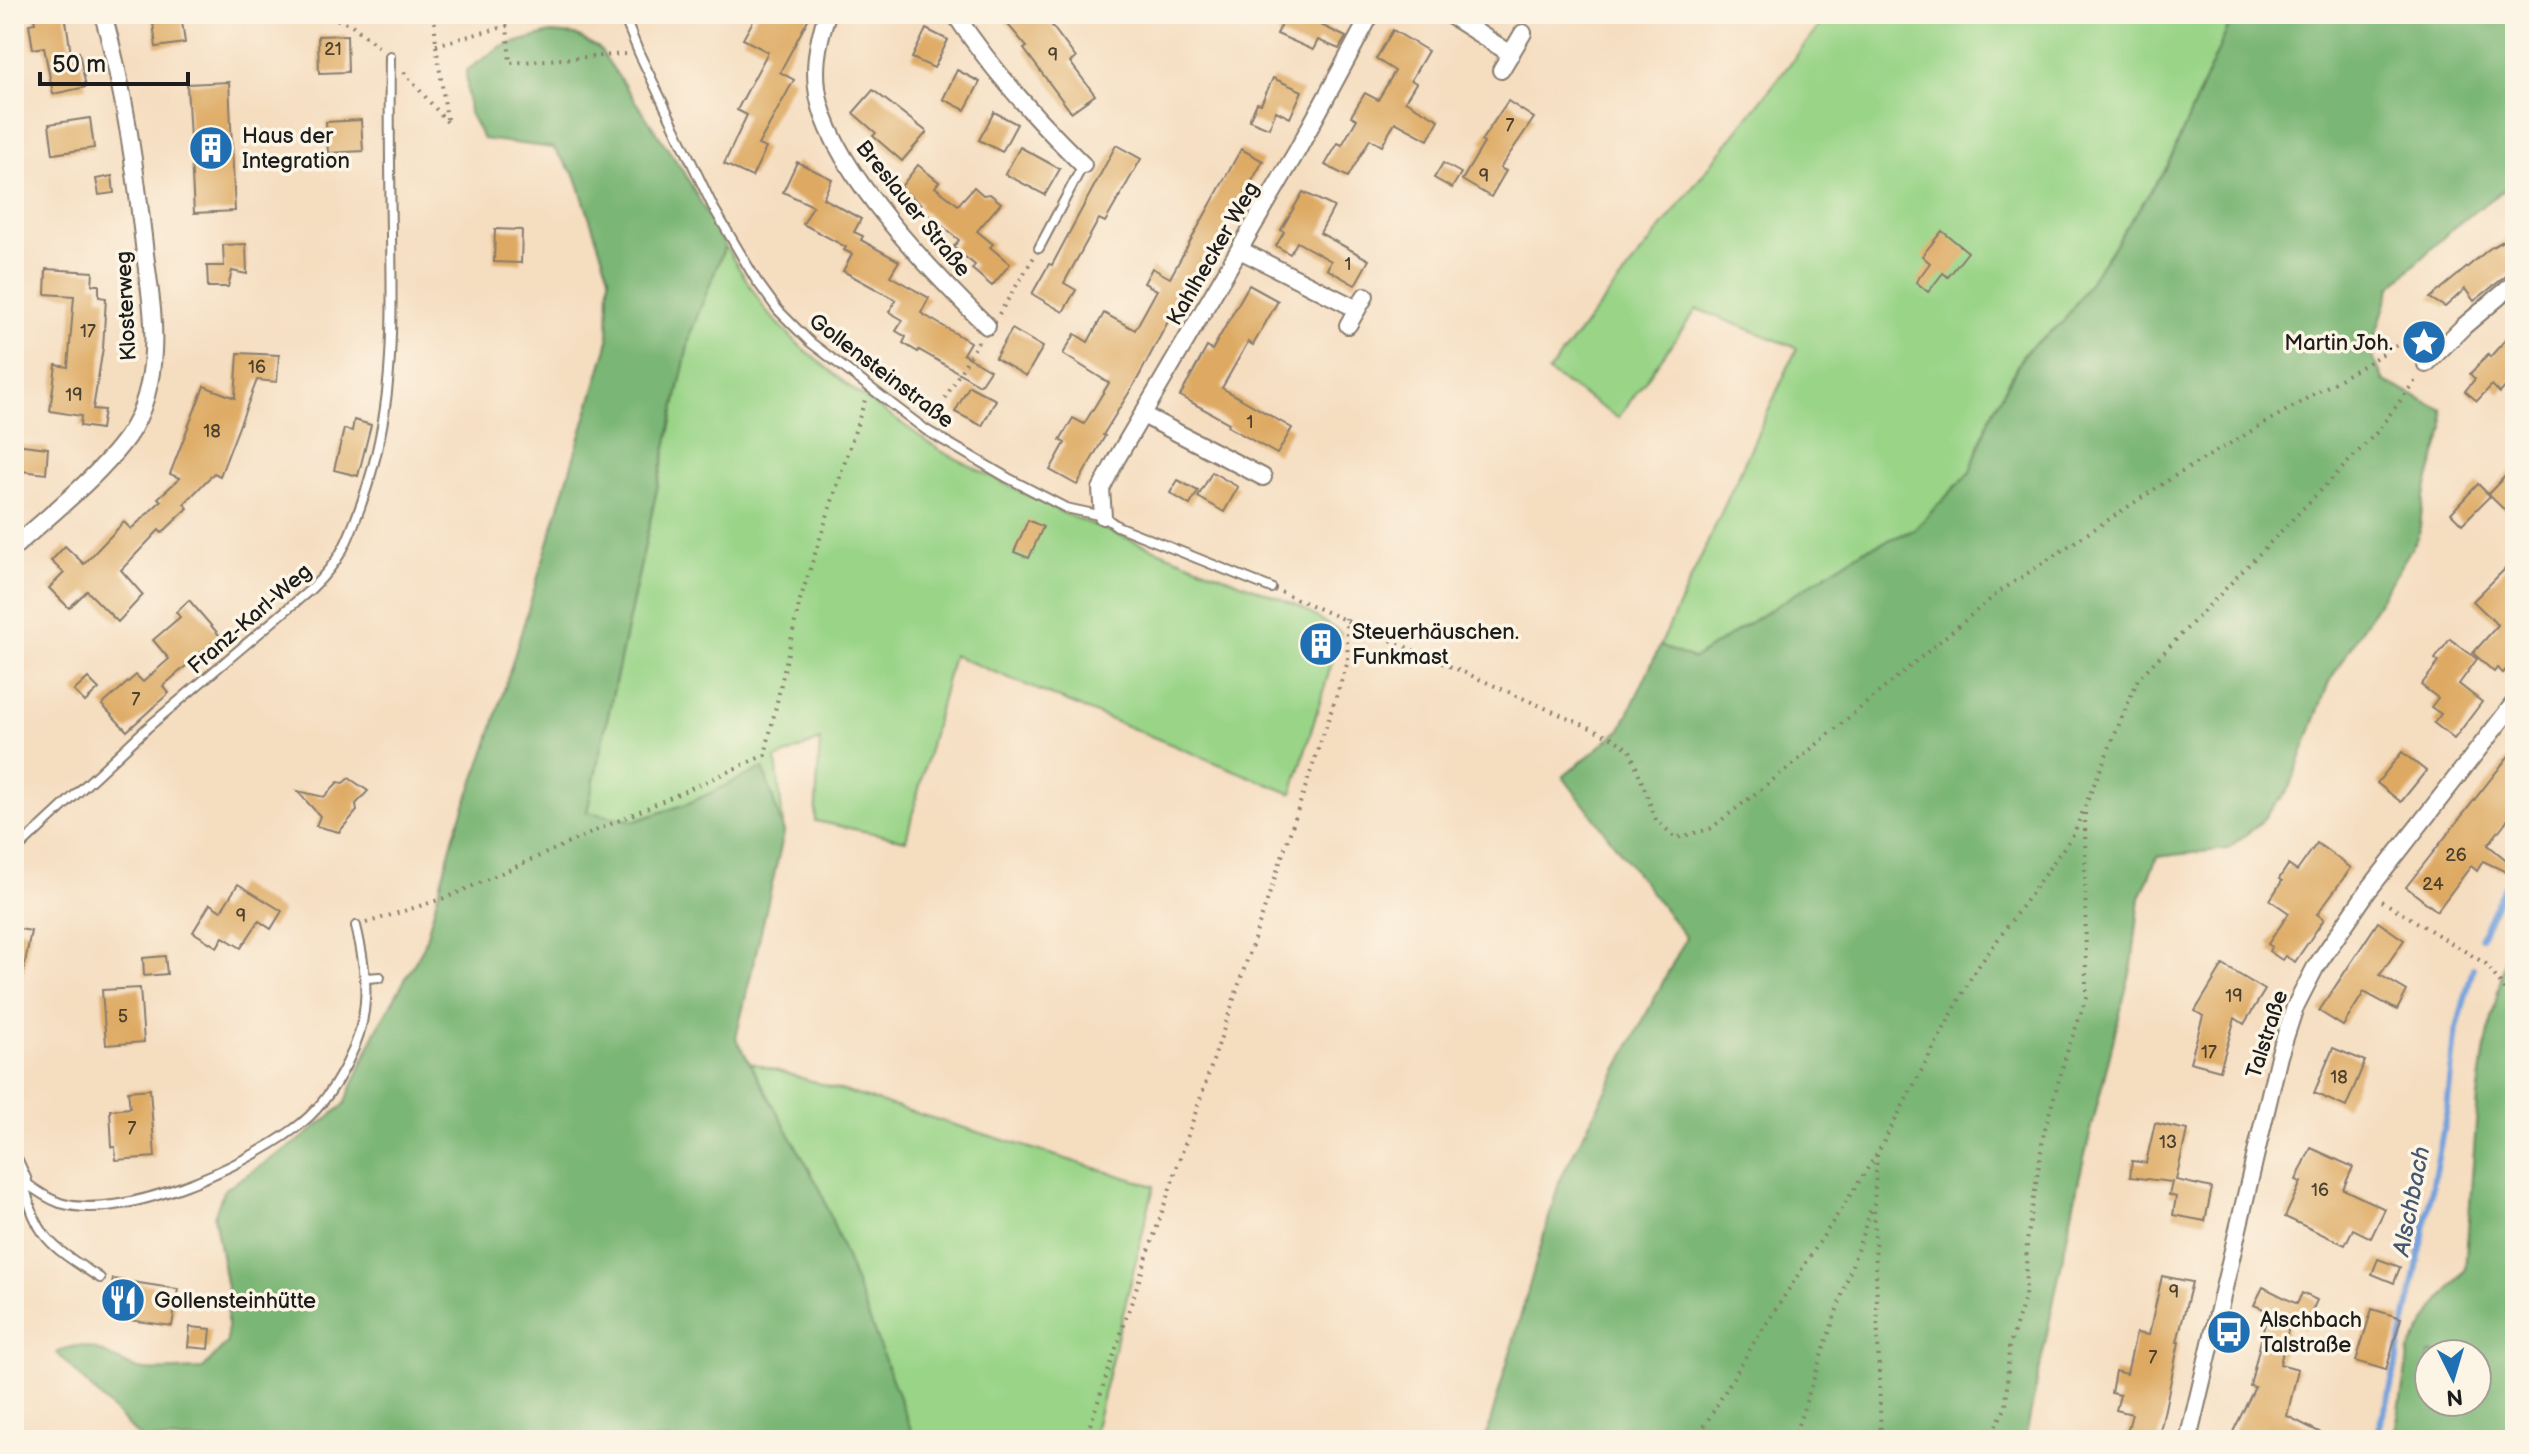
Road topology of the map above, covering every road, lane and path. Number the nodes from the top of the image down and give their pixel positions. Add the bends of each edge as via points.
1 (103, 14) edge
2 (322, 14) edge
3 (434, 14) edge
4 (623, 14) edge
5 (827, 14) edge
6 (955, 14) edge
7 (1371, 14) edge
8 (1448, 14) edge
9 (1523, 33) dead end
10 (436, 45) junction
11 (639, 53) junction
12 (1511, 54) junction
13 (390, 56) junction
14 (1501, 70) dead end
15 (1083, 165) joint
16 (1039, 248) joint
17 (1240, 250) junction
18 (2515, 283) edge
19 (1348, 325) dead end
20 (987, 326) junction
21 (2464, 326) junction
22 (2426, 364) joint
23 (869, 386) junction
24 (1143, 415) junction
25 (926, 430) junction
26 (1263, 477) dead end
27 (1103, 516) junction
28 (14, 547) edge
29 (1271, 588) joint
30 (1346, 618) junction
31 (2515, 702) edge
32 (2085, 805) junction
33 (14, 852) edge
34 (2367, 892) junction
35 (356, 926) joint
36 (380, 977) dead end
37 (367, 978) junction
38 (2515, 1011) edge
39 (1877, 1154) junction
40 (14, 1161) edge
41 (23, 1181) junction
42 (1874, 1203) junction
43 (100, 1278) dead end
44 (1085, 1440) edge
45 (1696, 1440) edge
46 (1793, 1440) edge
47 (1881, 1440) edge
48 (1988, 1440) edge
49 (2188, 1440) edge

1 - 28 street, Klosterweg via 139,198 154,350 149,380 128,436
2 - 13 path via 352,25
3 - 10 path
4 - 11 lane, Gollensteinstraße
5 - 20 street, Breslauer Straße via 817,45 816,75 819,101 836,146 911,246
6 - 15 street via 1005,82
7 - 17 street, Kahlhecker Weg
8 - 12 street
9 - 12 street
10 - 11 path via 507,26 510,63
10 - 13 path via 447,122
11 - 23 lane, Gollensteinstraße via 713,207 756,280 810,342
12 - 14 street
13 - 33 lane, Franz-Karl-Weg via 392,347 377,461 350,536 334,567 311,589 147,728
15 - 16 lane
16 - 20 path
17 - 19 street via 1361,302
17 - 24 street, Kahlhecker Weg
18 - 21 street
20 - 25 path
21 - 22 street
21 - 30 path via 2420,332 2173,477 1999,592 1710,829 1676,838 1656,820 1630,750 1611,737
22 - 32 path via 2376,433 2138,679
23 - 25 lane, Gollensteinstraße
23 - 35 path via 800,600 765,755 448,897
24 - 26 street
24 - 27 street, Kahlhecker Weg via 1101,489
25 - 27 lane, Gollensteinstraße via 1066,508
27 - 29 lane, Gollensteinstraße
29 - 30 path
30 - 44 path via 1348,661
31 - 34 street, Talstraße
32 - 39 path via 2073,835 1973,974
32 - 48 path via 2086,999 2044,1132 2027,1242 2025,1298 2009,1347 2006,1407
34 - 38 path via 2486,964
34 - 49 street, Talstraße via 2295,1007
35 - 37 lane
36 - 37 lane
37 - 41 lane via 364,1019 348,1061 331,1090 295,1129 177,1189 111,1205 81,1207 49,1198
39 - 42 path
39 - 45 path
40 - 41 street
41 - 43 lane via 34,1222 58,1251
42 - 46 path
42 - 47 path

